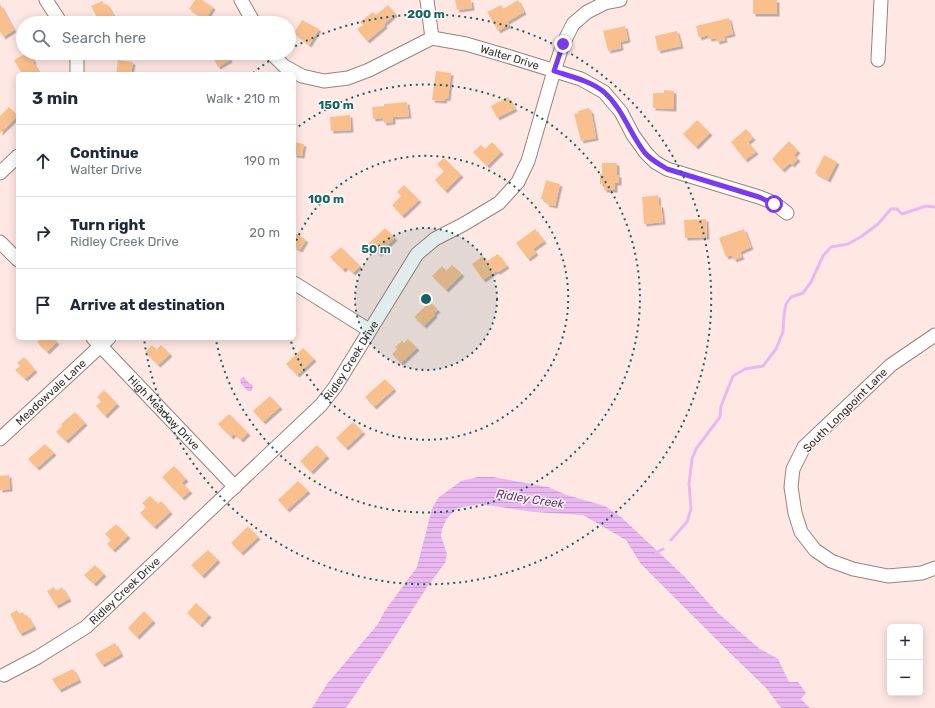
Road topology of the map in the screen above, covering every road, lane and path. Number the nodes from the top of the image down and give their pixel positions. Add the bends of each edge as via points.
1 (46, 0) edge
2 (241, 0) edge
3 (427, 0) edge
4 (620, 0) edge
5 (881, 0) edge
6 (56, 16) edge
7 (250, 16) edge
8 (432, 38) junction
9 (77, 60) edge
10 (278, 60) edge
11 (878, 60) dead end
12 (554, 71) junction
13 (77, 72) edge
14 (295, 72) edge
15 (296, 73) edge
16 (16, 158) edge
17 (0, 173) edge
18 (787, 213) dead end
19 (0, 242) edge
20 (16, 258) edge
21 (296, 284) edge
22 (369, 330) junction
23 (935, 335) edge
24 (101, 341) edge
25 (0, 439) edge
26 (235, 487) junction
27 (935, 568) edge
28 (4, 675) dead end

1 - 6 street
2 - 7 street
3 - 8 street
4 - 12 street, Ridley Creek Drive via 605,3 587,12 573,24
5 - 11 street
8 - 12 street, Walter Drive via 466,44
8 - 15 street via 348,78 324,81
9 - 13 street
10 - 14 street
12 - 18 street, Walter Drive via 581,80 604,92 655,162 667,169 759,197
12 - 22 street, Ridley Creek Drive via 528,161 518,182 499,202 435,239 417,254
16 - 17 street
19 - 20 street
21 - 22 street
22 - 26 street, Ridley Creek Drive via 321,405
23 - 27 street, South Longpoint Lane via 890,365 804,447 793,469 791,487 801,532 815,550 831,561 888,576 922,573
24 - 25 street, Meadowvale Lane
24 - 26 street, High Meadow Drive
26 - 28 street, Ridley Creek Drive via 86,627

